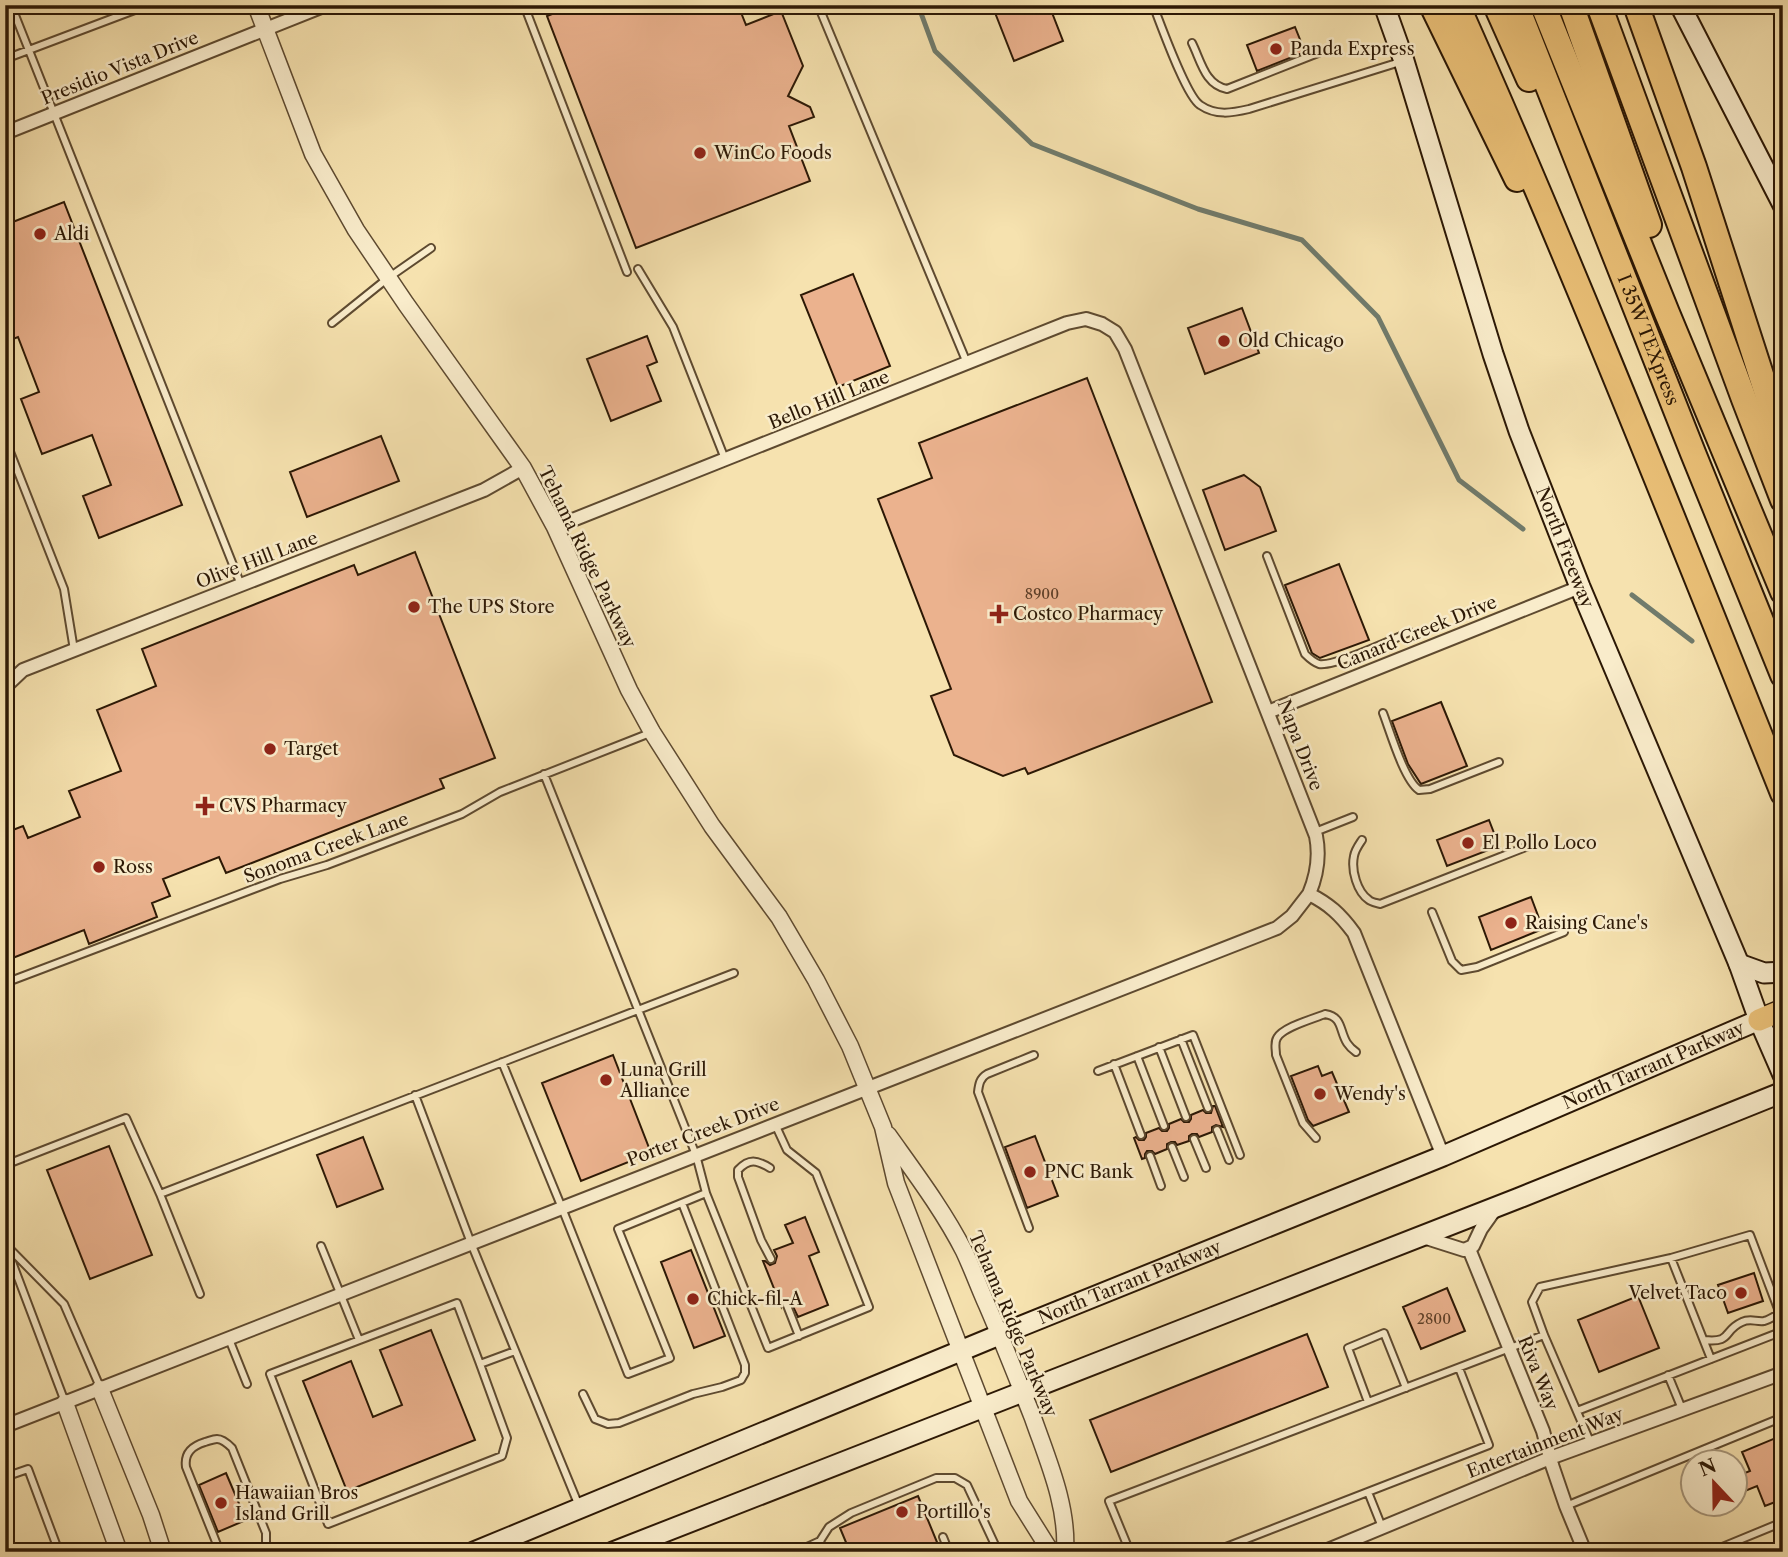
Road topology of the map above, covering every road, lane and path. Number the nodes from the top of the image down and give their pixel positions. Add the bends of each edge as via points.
1 (148, 5) edge
2 (256, 5) edge
3 (326, 5) edge
4 (524, 5) edge
5 (818, 5) edge
6 (1153, 5) edge
7 (1384, 5) edge
8 (1432, 5) edge
9 (1457, 5) edge
10 (1496, 5) edge
11 (1516, 5) edge
12 (1544, 5) edge
13 (1571, 5) edge
14 (1600, 5) edge
15 (1636, 5) edge
16 (1681, 5) edge
17 (9, 7) edge
18 (265, 30) junction
19 (1192, 43) dead end
20 (28, 50) junction
21 (1323, 51) dead end
22 (5, 59) edge
23 (1404, 61) junction
24 (54, 114) junction
25 (5, 133) edge
26 (1783, 205) edge
27 (431, 248) dead end
28 (638, 269) dead end
29 (627, 272) dead end
30 (388, 278) junction
31 (1667, 313) junction
32 (332, 323) dead end
33 (1115, 332) joint
34 (967, 363) junction
35 (1661, 373) junction
36 (5, 439) edge
37 (1783, 443) edge
38 (725, 460) junction
39 (523, 468) junction
40 (1665, 498) junction
41 (1783, 500) edge
42 (555, 527) junction
43 (1268, 556) dead end
44 (241, 585) junction
45 (1580, 587) junction
46 (1783, 592) edge
47 (1410, 632) dead end
48 (74, 650) junction
49 (1783, 675) edge
50 (5, 687) edge
51 (1268, 712) junction
52 (1383, 713) dead end
53 (652, 732) junction
54 (1499, 762) dead end
55 (544, 774) junction
56 (1783, 793) edge
57 (1353, 817) dead end
58 (1315, 832) junction
59 (1362, 840) dead end
60 (1531, 845) dead end
61 (1309, 894) junction
62 (1432, 912) dead end
63 (1564, 932) dead end
64 (1739, 964) junction
65 (734, 972) dead end
66 (1783, 972) edge
67 (5, 983) edge
68 (638, 1010) junction
69 (1783, 1010) edge
70 (1759, 1020) junction
71 (1181, 1039) junction
72 (1159, 1047) junction
73 (1356, 1052) dead end
74 (1034, 1055) dead end
75 (1137, 1056) junction
76 (502, 1062) junction
77 (1114, 1064) junction
78 (1097, 1071) dead end
79 (1783, 1076) edge
80 (867, 1088) junction
81 (1783, 1092) edge
82 (415, 1096) junction
83 (1208, 1108) dead end
84 (1186, 1117) dead end
85 (775, 1124) junction
86 (1164, 1126) dead end
87 (883, 1128) junction
88 (1217, 1130) dead end
89 (1142, 1135) dead end
90 (1315, 1138) dead end
91 (1194, 1139) dead end
92 (1172, 1147) dead end
93 (696, 1155) junction
94 (1240, 1155) dead end
95 (1150, 1156) dead end
96 (1443, 1156) junction
97 (1228, 1160) dead end
98 (5, 1165) edge
99 (770, 1168) dead end
100 (1206, 1168) dead end
101 (1184, 1177) dead end
102 (1161, 1186) dead end
103 (706, 1193) junction
104 (160, 1194) junction
105 (682, 1203) junction
106 (1497, 1206) junction
107 (562, 1208) junction
108 (1029, 1228) dead end
109 (1420, 1236) junction
110 (471, 1243) junction
111 (5, 1244) edge
112 (321, 1246) dead end
113 (1469, 1249) junction
114 (1671, 1258) junction
115 (771, 1259) dead end
116 (200, 1294) dead end
117 (340, 1295) junction
118 (786, 1303) dead end
119 (1780, 1313) junction
120 (1783, 1322) edge
121 (1783, 1331) edge
122 (999, 1335) junction
123 (1544, 1335) junction
124 (799, 1336) junction
125 (229, 1339) junction
126 (359, 1340) junction
127 (1704, 1340) junction
128 (1509, 1348) junction
129 (515, 1351) junction
130 (960, 1351) junction
131 (1711, 1359) junction
132 (480, 1364) junction
133 (1459, 1367) junction
134 (1783, 1373) edge
135 (1668, 1375) junction
136 (247, 1384) dead end
137 (1406, 1388) junction
138 (100, 1389) junction
139 (1022, 1391) junction
140 (583, 1394) dead end
141 (1368, 1402) junction
142 (65, 1403) junction
143 (982, 1406) junction
144 (1682, 1409) junction
145 (1577, 1411) junction
146 (1783, 1417) edge
147 (5, 1426) edge
148 (1591, 1444) junction
149 (1550, 1458) junction
150 (5, 1477) edge
151 (1368, 1492) junction
152 (1566, 1506) junction
153 (580, 1508) junction
154 (1783, 1522) edge
155 (1382, 1527) junction
156 (943, 1537) dead end
157 (820, 1541) junction
158 (1234, 1544) junction
159 (995, 1545) dead end
160 (261, 1551) edge
161 (59, 1552) edge
162 (119, 1552) edge
163 (163, 1552) edge
164 (220, 1552) edge
165 (474, 1552) edge
166 (613, 1552) edge
167 (796, 1552) edge
168 (824, 1552) edge
169 (948, 1552) edge
170 (1051, 1552) edge
171 (1065, 1552) edge
172 (1130, 1552) edge
173 (1213, 1552) edge
174 (1237, 1552) edge
175 (1323, 1552) edge
176 (1586, 1552) edge
177 (1710, 1552) edge

1 - 20 lane
2 - 18 street, Tehama Ridge Parkway
3 - 18 street, Presidio Vista Drive
4 - 29 lane
5 - 34 lane
6 - 23 lane via 1185,84 1198,104 1211,111 1249,109
7 - 23 main road, North Freeway
8 - 40 highway via 1537,220 1631,457
9 - 40 highway
10 - 35 highway via 1637,352
11 - 35 highway, I 35W TEXpress
12 - 31 highway, I 35W TEXpress
13 - 31 highway via 1669,282
14 - 41 highway
15 - 37 highway
16 - 26 main road
17 - 20 lane
18 - 24 street, Presidio Vista Drive
18 - 30 street, Tehama Ridge Parkway via 313,153
19 - 21 lane via 1210,81 1227,89
20 - 22 lane
20 - 24 lane
23 - 45 main road, North Freeway via 1493,354
24 - 25 street, Presidio Vista Drive
24 - 44 lane
27 - 30 lane
28 - 38 lane via 673,327
30 - 32 lane
30 - 39 street, Tehama Ridge Parkway
31 - 46 highway, I 35W TEXpress
33 - 34 street, Bello Hill Lane via 1086,319
33 - 51 street, Napa Drive
34 - 38 street, Bello Hill Lane
35 - 49 highway, I 35W TEXpress
36 - 48 lane via 64,589
38 - 42 street, Bello Hill Lane
39 - 42 street, Tehama Ridge Parkway
39 - 44 street, Olive Hill Lane via 484,490
40 - 56 highway
42 - 53 street, Tehama Ridge Parkway
43 - 47 lane via 1311,660 1334,663
44 - 48 street, Olive Hill Lane
45 - 51 street, Canard Creek Drive
45 - 64 main road, North Freeway
48 - 50 street, Olive Hill Lane via 23,670
51 - 58 street, Napa Drive
52 - 54 lane via 1407,775 1419,790
53 - 55 lane, Sonoma Creek Lane
53 - 80 street, Tehama Ridge Parkway via 712,826 779,917 822,991
55 - 67 lane, Sonoma Creek Lane via 462,814
55 - 68 lane
57 - 58 lane
58 - 61 street, Napa Drive via 1319,848
59 - 60 lane via 1352,864 1356,881 1370,901 1380,904
61 - 80 street, Porter Creek Drive via 1277,928
61 - 96 street via 1328,903 1354,933
62 - 63 lane via 1452,961 1461,970
64 - 66 main road via 1764,973
64 - 70 main road, North Freeway
65 - 68 lane
68 - 76 lane
68 - 93 lane
69 - 70 main road, North Tarrant Parkway
70 - 79 main road, North Freeway
70 - 96 main road, North Tarrant Parkway
71 - 72 lane
71 - 83 lane
71 - 94 lane via 1193,1035
72 - 75 lane
72 - 84 lane
73 - 90 lane via 1329,1014 1277,1037 1276,1055 1303,1123
74 - 108 lane via 983,1076 978,1092
75 - 77 lane
75 - 86 lane
76 - 82 lane
76 - 107 lane
77 - 78 lane
77 - 89 lane
80 - 85 street, Porter Creek Drive
80 - 87 street, Tehama Ridge Parkway
81 - 106 main road
82 - 104 lane
82 - 110 lane
85 - 93 street, Porter Creek Drive
85 - 124 lane via 787,1150 816,1173 869,1307
87 - 122 street, Tehama Ridge Parkway via 934,1198 964,1252
87 - 130 street, Tehama Ridge Parkway via 896,1183
88 - 97 lane
91 - 100 lane
92 - 101 lane
93 - 103 lane
93 - 107 street, Porter Creek Drive
95 - 102 lane
96 - 122 main road, North Tarrant Parkway
98 - 104 lane via 126,1118
99 - 115 lane via 753,1160 744,1163 738,1177
103 - 105 lane
103 - 124 lane via 768,1348
104 - 116 lane
105 - 107 lane via 618,1229 670,1358 628,1374
105 - 140 lane via 745,1373 741,1380 619,1423 595,1419
106 - 109 main road
106 - 113 street
107 - 110 street, Porter Creek Drive
109 - 113 street
109 - 139 main road
110 - 117 street, Porter Creek Drive
110 - 129 lane
111 - 138 lane via 64,1304
111 - 142 lane
112 - 117 lane
113 - 128 street, Riva Way
114 - 119 lane via 1750,1235
114 - 123 lane via 1540,1287 1532,1302
114 - 127 lane
117 - 125 street, Porter Creek Drive
117 - 126 lane
118 - 124 lane
119 - 120 lane
119 - 127 lane via 1765,1321 1744,1321 1717,1341
121 - 131 lane
122 - 130 main road, North Tarrant Parkway
122 - 139 street, Tehama Ridge Parkway
123 - 128 lane
123 - 145 lane
125 - 136 lane
125 - 138 street, Porter Creek Drive
126 - 132 lane via 457,1303
126 - 132 lane via 270,1374 328,1524 502,1455 507,1438
127 - 131 lane
128 - 133 lane
128 - 149 street, Riva Way
129 - 132 lane
129 - 153 lane
130 - 143 street, Tehama Ridge Parkway
130 - 153 main road, North Tarrant Parkway
131 - 135 lane
133 - 137 lane
133 - 151 lane via 1489,1445
134 - 144 street, Entertainment Way
135 - 144 lane
135 - 145 lane
137 - 141 lane
137 - 141 lane via 1384,1333 1348,1348
138 - 142 street, Porter Creek Drive
138 - 163 street
139 - 143 main road
139 - 171 street, Tehama Ridge Parkway via 1059,1496
141 - 172 lane via 1109,1501
142 - 147 street, Porter Creek Drive
142 - 162 street
143 - 166 main road
143 - 170 street, Tehama Ridge Parkway via 1019,1501
144 - 148 street, Entertainment Way
145 - 148 lane
146 - 152 lane
148 - 149 street, Entertainment Way
149 - 152 street, Riva Way
149 - 155 street, Entertainment Way
150 - 161 lane via 28,1469
151 - 155 lane
151 - 158 lane
152 - 176 street, Riva Way
153 - 165 main road, North Tarrant Parkway
154 - 177 lane
155 - 175 street, Entertainment Way
156 - 169 lane
157 - 159 lane via 829,1527 851,1513 936,1478 955,1478 967,1485
157 - 167 lane
157 - 168 lane
158 - 173 lane
158 - 174 lane
160 - 164 lane via 266,1533 232,1448 216,1439 190,1450 185,1459

